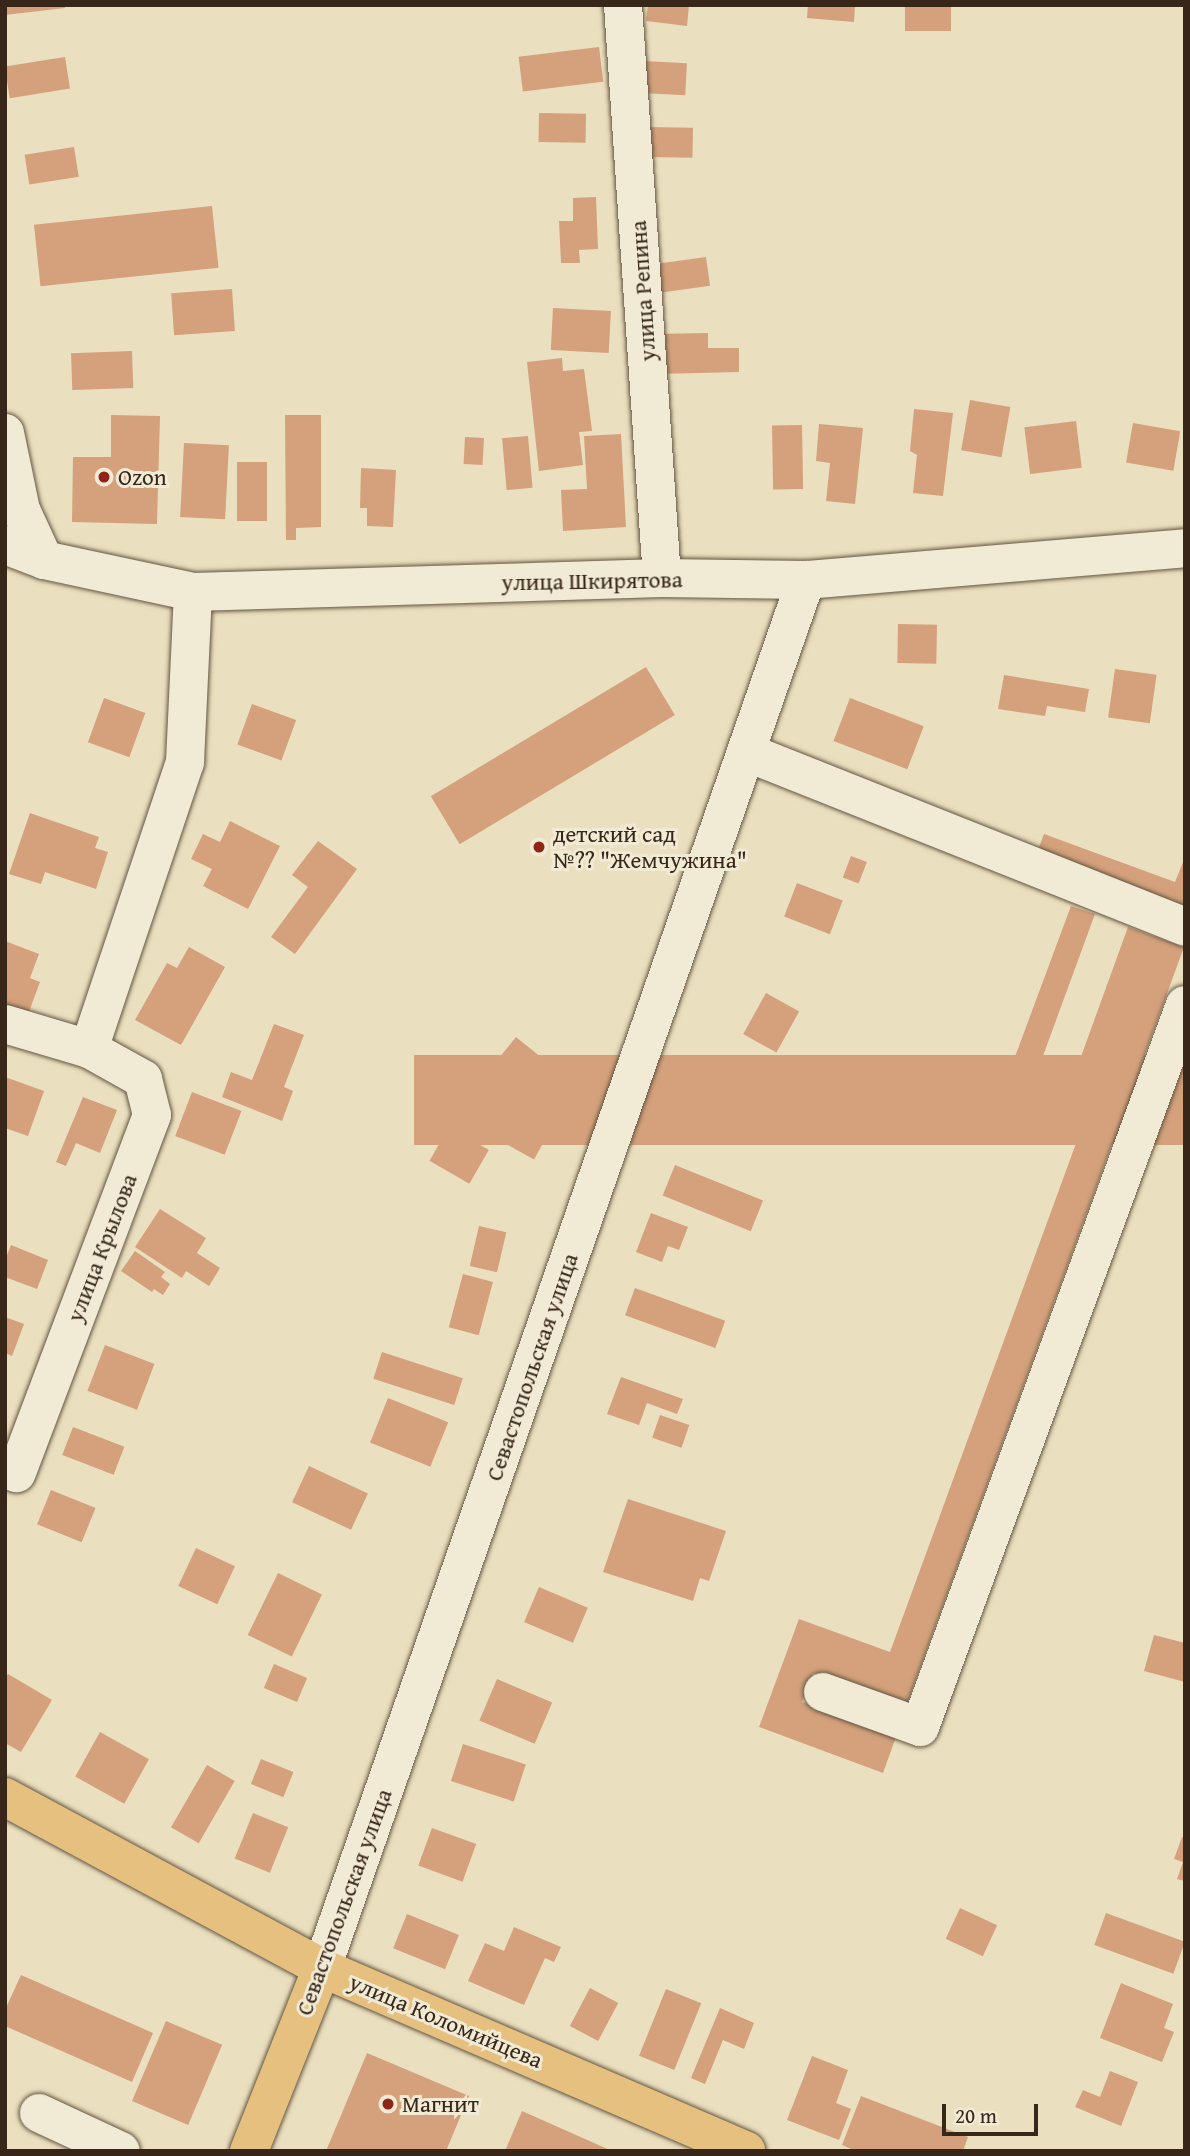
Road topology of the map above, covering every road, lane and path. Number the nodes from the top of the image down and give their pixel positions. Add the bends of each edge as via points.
1 (623, 5) edge
2 (5, 433) edge
3 (5, 545) edge
4 (1185, 548) edge
5 (44, 560) junction
6 (662, 578) junction
7 (806, 580) junction
8 (193, 592) junction
9 (746, 752) junction
10 (1185, 927) edge
11 (1185, 1005) edge
12 (5, 1024) edge
13 (89, 1049) junction
14 (17, 1472) dead end
15 (823, 1692) dead end
16 (5, 1797) edge
17 (323, 1968) junction
18 (39, 2113) dead end
19 (121, 2151) edge
20 (249, 2151) edge
21 (746, 2151) edge

1 - 6 street, улица Репина
2 - 5 street via 21,510
3 - 5 street, улица Шкирятова
4 - 7 street, улица Шкирятова
5 - 8 street, улица Шкирятова
6 - 7 street, улица Шкирятова
6 - 8 street, улица Шкирятова
7 - 9 street, Севастопольская улица
8 - 13 street via 185,762
9 - 10 street
9 - 17 street, Севастопольская улица
11 - 15 street via 920,1727
12 - 13 street, улица Крылова
13 - 14 street, улица Крылова via 143,1079 152,1115
16 - 17 main road, улица Коломийцева
17 - 20 main road, Севастопольская улица
17 - 21 main road, улица Коломийцева
18 - 19 street

